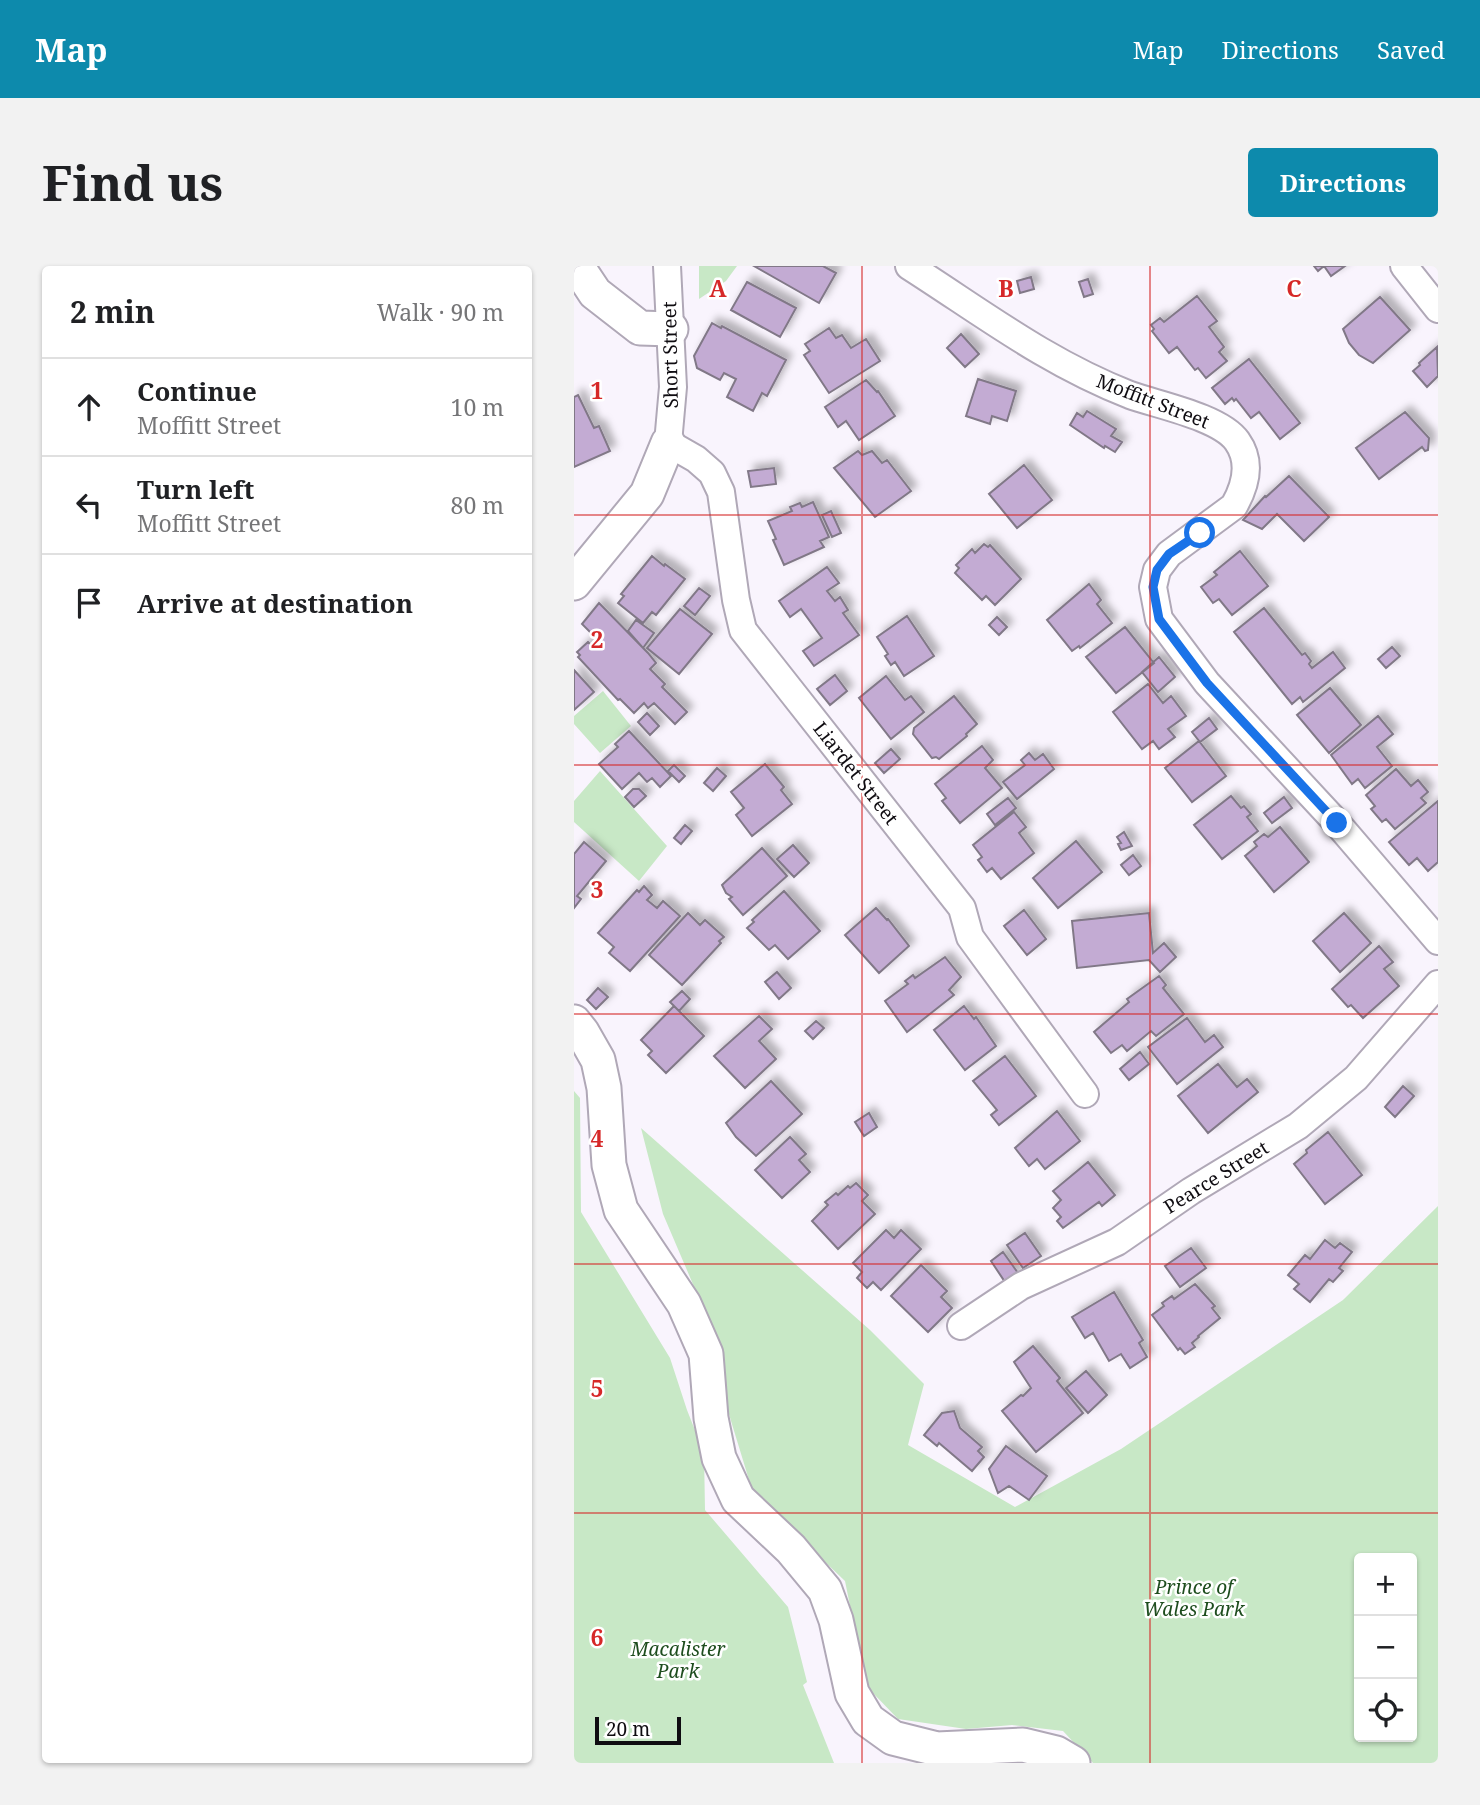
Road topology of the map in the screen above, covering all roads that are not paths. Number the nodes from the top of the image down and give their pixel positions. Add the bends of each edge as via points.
1 (576, 266) edge
2 (667, 266) edge
3 (909, 266) edge
4 (1404, 266) edge
5 (1438, 309) edge
6 (671, 329) junction
7 (668, 443) junction
8 (574, 583) edge
9 (1438, 941) edge
10 (1438, 984) edge
11 (574, 1022) edge
12 (1085, 1094) dead end
13 (961, 1326) dead end
14 (1073, 1763) edge

1 - 6 street via 595,293 640,328
2 - 6 street, Short Street
3 - 9 street, Moffitt Street via 1057,362 1104,385 1189,413 1236,439 1247,466 1241,494 1234,506 1169,554 1157,570 1153,587 1159,619 1207,683
4 - 5 street
6 - 7 street, Short Street via 673,387
7 - 8 street via 647,494
7 - 12 street, Liardet Street via 712,473 721,492 743,630 962,908 970,937
10 - 13 street, Pearce Street via 1356,1079 1298,1126 1117,1242 1021,1286
11 - 14 street via 598,1060 609,1166 621,1210 684,1304 706,1354 719,1458 738,1499 791,1549 825,1590 852,1693 868,1720 893,1738 937,1749 1023,1745 1056,1753

